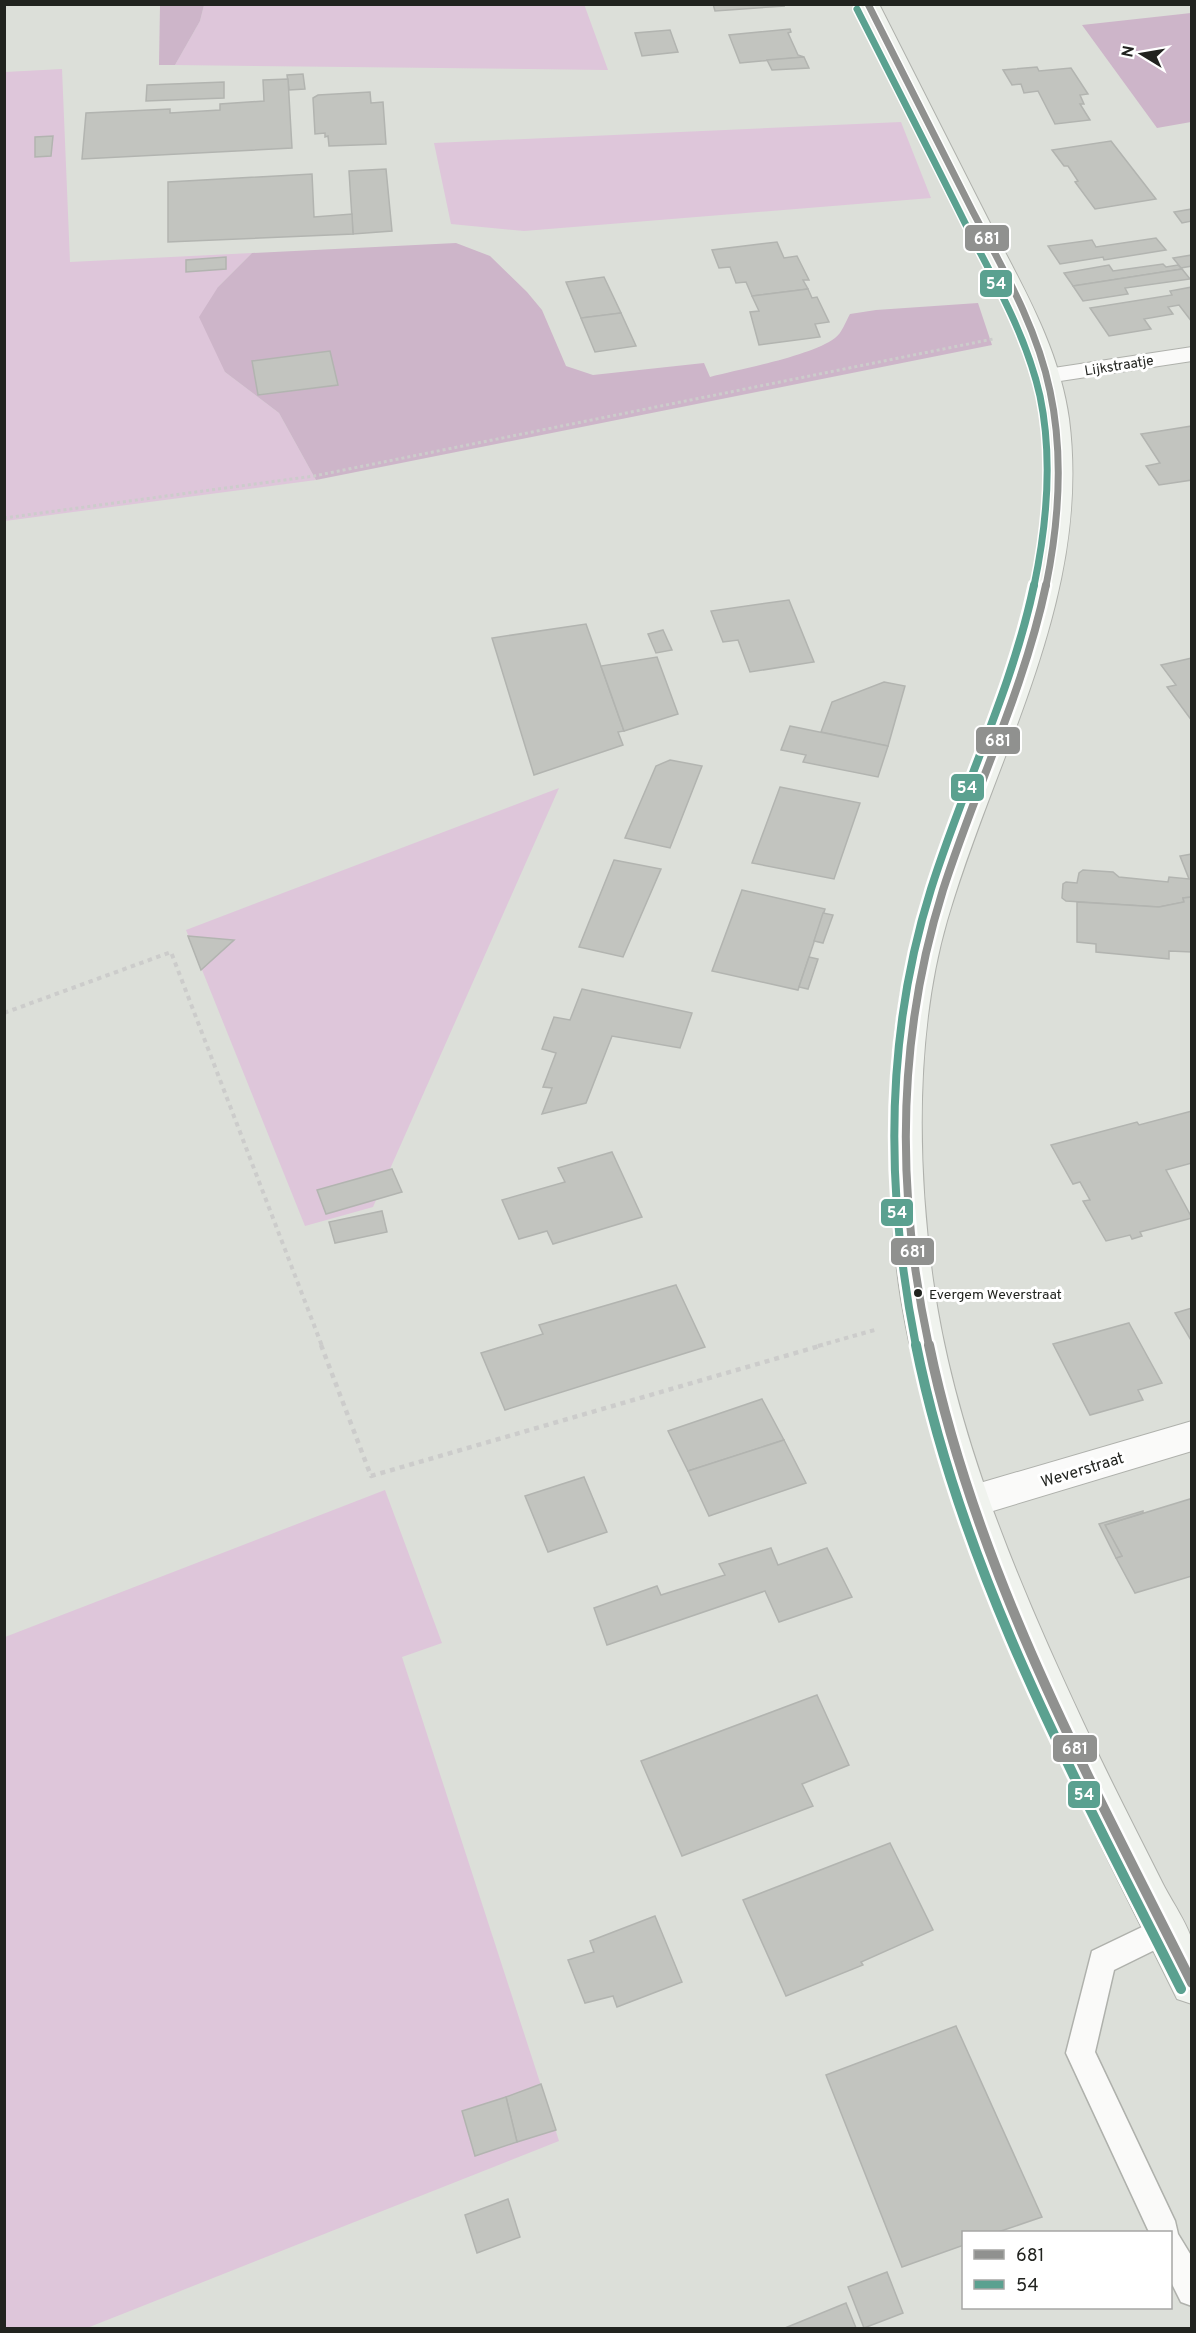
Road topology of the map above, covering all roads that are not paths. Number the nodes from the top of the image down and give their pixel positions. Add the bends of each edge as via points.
1 (868, 4) edge
2 (1191, 354) edge
3 (1047, 376) junction
4 (1191, 1436) edge
5 (973, 1501) junction
6 (1165, 1930) junction
7 (1191, 1984) edge
8 (1164, 2231) edge
9 (1172, 2250) edge
10 (1191, 2291) edge

1 - 3 street via 1035,335
2 - 3 street, Lijkstraatje
3 - 5 street via 1056,420 1058,499 1043,604 1026,662 941,888 912,1013 907,1084 911,1239 921,1316 942,1403
4 - 5 street, Weverstraat
5 - 6 street via 1050,1696
6 - 7 street
6 - 8 lane via 1102,1961 1080,2053
9 - 10 lane

